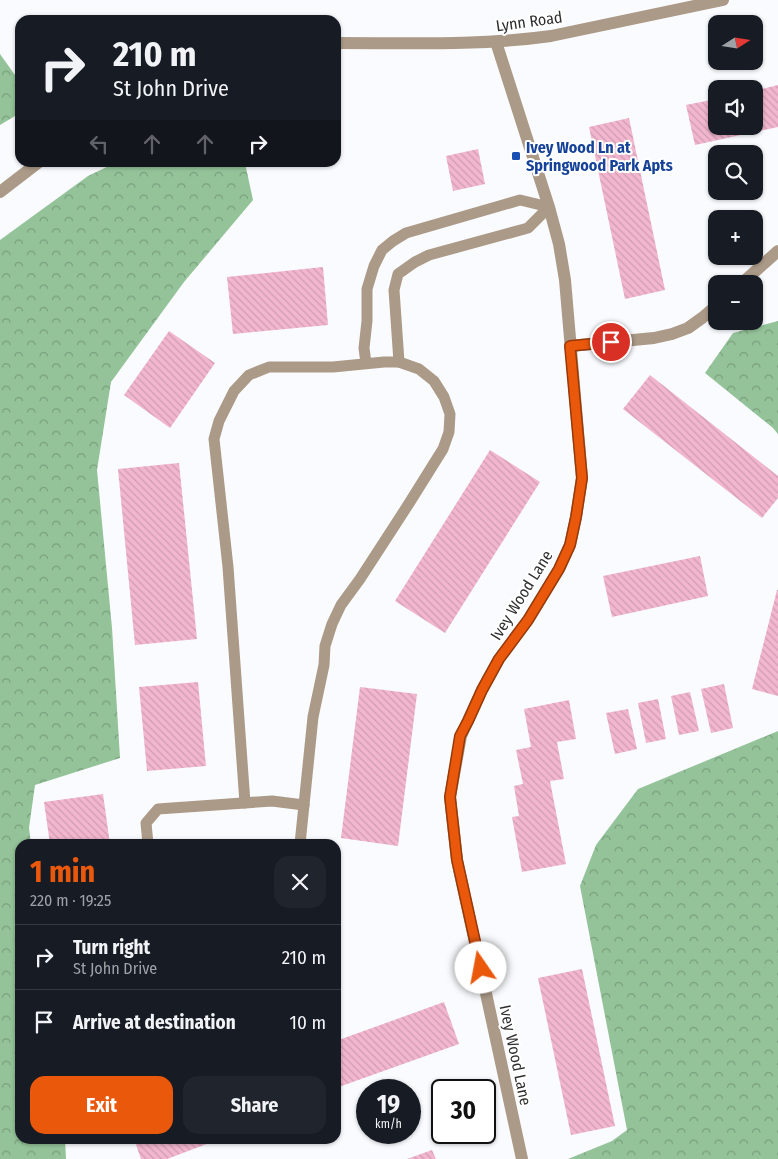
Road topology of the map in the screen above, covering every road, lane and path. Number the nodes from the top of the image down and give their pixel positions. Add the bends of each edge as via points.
1 (723, 0) edge
2 (496, 42) junction
3 (341, 43) edge
4 (32, 167) edge
5 (0, 192) edge
6 (549, 207) junction
7 (778, 251) edge
8 (751, 275) edge
9 (708, 313) edge
10 (570, 346) junction
11 (399, 362) junction
12 (366, 364) junction
13 (245, 803) junction
14 (304, 806) junction
15 (148, 839) edge
16 (301, 839) edge
17 (522, 1159) edge

1 - 2 street, Lynn Road via 551,36
2 - 3 street, Lynn Road
2 - 6 street, Ivey Wood Lane
4 - 5 street
6 - 10 street, Ivey Wood Lane via 565,280
6 - 11 lane via 528,228 429,255 398,274 394,290
6 - 12 lane via 520,200 406,233 382,250 367,290
7 - 8 street
9 - 10 street via 688,328 672,334
10 - 17 street, Ivey Wood Lane via 582,478 570,545 528,620 499,659 460,736 450,797 457,860
11 - 12 lane
11 - 14 lane via 419,369 434,381 450,414 450,432 443,449 341,605 332,624 313,717
12 - 13 lane via 269,367 249,375 234,391 214,439 228,567
13 - 14 lane
13 - 15 lane via 158,809 146,823
14 - 16 lane

